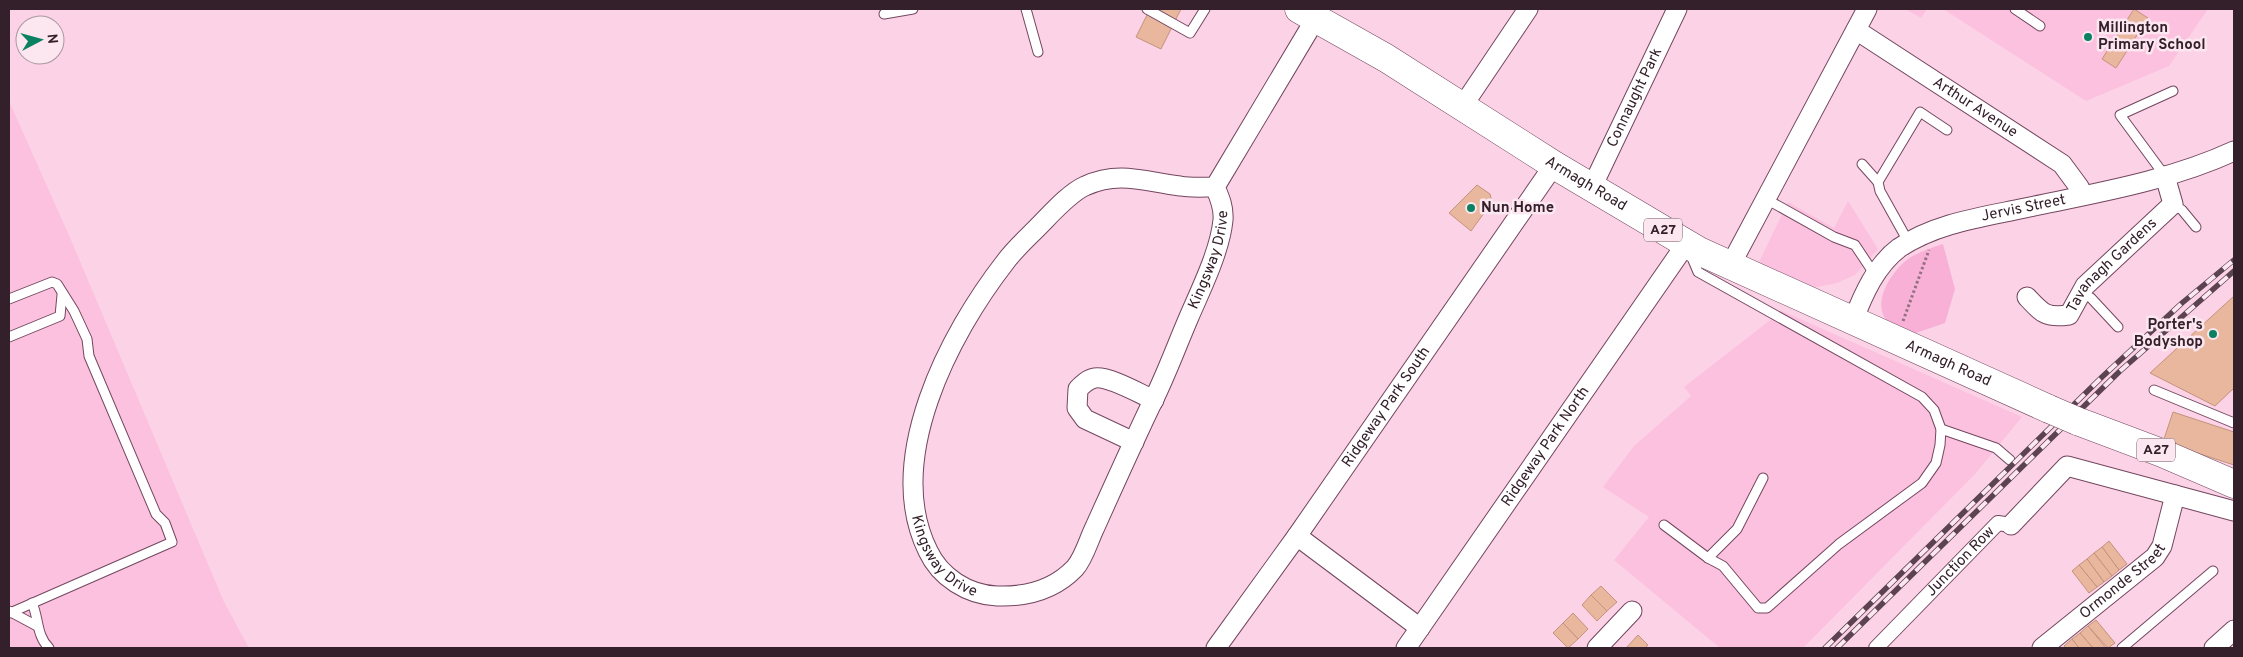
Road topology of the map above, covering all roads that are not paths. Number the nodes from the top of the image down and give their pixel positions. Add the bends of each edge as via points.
1 (913, 9) edge
2 (1026, 9) edge
3 (1147, 9) edge
4 (1205, 9) edge
5 (1528, 9) edge
6 (1677, 9) edge
7 (1867, 9) edge
8 (2015, 9) edge
9 (884, 14) dead end
10 (1308, 14) edge
11 (2040, 26) dead end
12 (1856, 30) junction
13 (1038, 52) dead end
14 (2173, 91) dead end
15 (1462, 107) junction
16 (1947, 130) dead end
17 (2234, 151) edge
18 (1862, 164) dead end
19 (1554, 165) junction
20 (2165, 176) junction
21 (1878, 182) junction
22 (1592, 187) junction
23 (1215, 188) junction
24 (2083, 195) junction
25 (1766, 199) junction
26 (2173, 204) junction
27 (2196, 227) dead end
28 (1916, 240) junction
29 (1686, 244) junction
30 (1730, 266) junction
31 (1875, 276) junction
32 (2080, 293) junction
33 (62, 294) junction
34 (2027, 297) dead end
35 (9, 300) edge
36 (74, 311) junction
37 (60, 316) junction
38 (1853, 321) junction
39 (2118, 327) dead end
40 (9, 337) edge
41 (2154, 390) dead end
42 (1154, 400) junction
43 (2234, 423) edge
44 (1941, 429) junction
45 (1134, 442) junction
46 (2010, 460) dead end
47 (1763, 478) dead end
48 (2234, 484) edge
49 (2175, 495) junction
50 (2234, 511) edge
51 (1664, 525) dead end
52 (2011, 525) joint
53 (1297, 536) junction
54 (1708, 558) junction
55 (2213, 571) dead end
56 (32, 602) junction
57 (1632, 611) dead end
58 (9, 612) edge
59 (37, 626) junction
60 (1420, 628) junction
61 (2234, 630) edge
62 (45, 647) edge
63 (1216, 648) edge
64 (1406, 648) edge
65 (1597, 648) edge
66 (1876, 648) edge
67 (2042, 648) edge
68 (2122, 648) edge
69 (2214, 648) edge

1 - 9 lane
2 - 13 lane
3 - 4 lane via 1190,33
5 - 15 street
6 - 22 street, Connaught Park
7 - 12 street
8 - 11 lane
10 - 15 main road, Armagh Road / A27 via 1386,58
10 - 23 street, Kingsway Drive
12 - 24 street, Arthur Avenue via 2062,164 2080,186
12 - 25 street
14 - 20 lane via 2120,115
15 - 19 main road, Armagh Road / A27
16 - 21 lane via 1920,112
17 - 20 street, Jervis Street
18 - 21 lane
19 - 22 main road, Armagh Road / A27
19 - 53 street, Ridgeway Park South
20 - 24 street, Jervis Street
20 - 26 street
21 - 28 lane via 1880,191
22 - 29 main road, Armagh Road / A27
23 - 42 street, Kingsway Drive via 1222,202 1223,221 1211,266
23 - 45 street, Kingsway Drive via 1116,177 1084,186 1055,210 1008,258 976,301 953,345 938,376 916,444 912,482 919,534 932,560 950,580 992,596 1020,596 1050,588 1076,566
24 - 28 street, Jervis Street via 1956,223
25 - 30 street
25 - 31 lane via 1834,237 1855,245
26 - 27 lane
26 - 32 street, Tavanagh Gardens
28 - 31 street, Jervis Street via 1899,249 1881,265
29 - 30 main road, Armagh Road / A27
29 - 44 lane via 1698,272 1922,396 1934,410
29 - 60 street, Ridgeway Park North
30 - 38 main road, Armagh Road / A27
31 - 38 street, Jervis Street
32 - 34 street, Tavanagh Gardens via 2069,315 2051,317
32 - 39 lane via 2091,298
33 - 35 lane via 57,284 52,282
33 - 36 lane
33 - 37 lane
36 - 37 lane
36 - 56 lane via 86,339 89,356 156,514 165,523 172,542
37 - 40 lane
38 - 48 main road, Armagh Road / A27, bridge via 2049,409
41 - 43 lane
42 - 45 street, Kingsway Drive
42 - 45 street via 1095,378 1078,389 1077,408 1085,419
44 - 46 lane via 1996,448
44 - 54 lane via 1936,463 1922,483 1839,544 1767,608 1758,608 1723,566
47 - 54 lane via 1737,529
49 - 50 street, Junction Row
49 - 52 street, Junction Row via 2067,466
49 - 67 street, Ormonde Street via 2162,546 2156,557
51 - 54 lane
52 - 66 street, Junction Row via 1998,523
53 - 60 street
53 - 63 street, Ridgeway Park South
55 - 68 lane
56 - 58 lane
56 - 59 lane via 38,616
57 - 65 street
58 - 59 lane
59 - 62 lane
60 - 64 street, Ridgeway Park North
61 - 69 street

